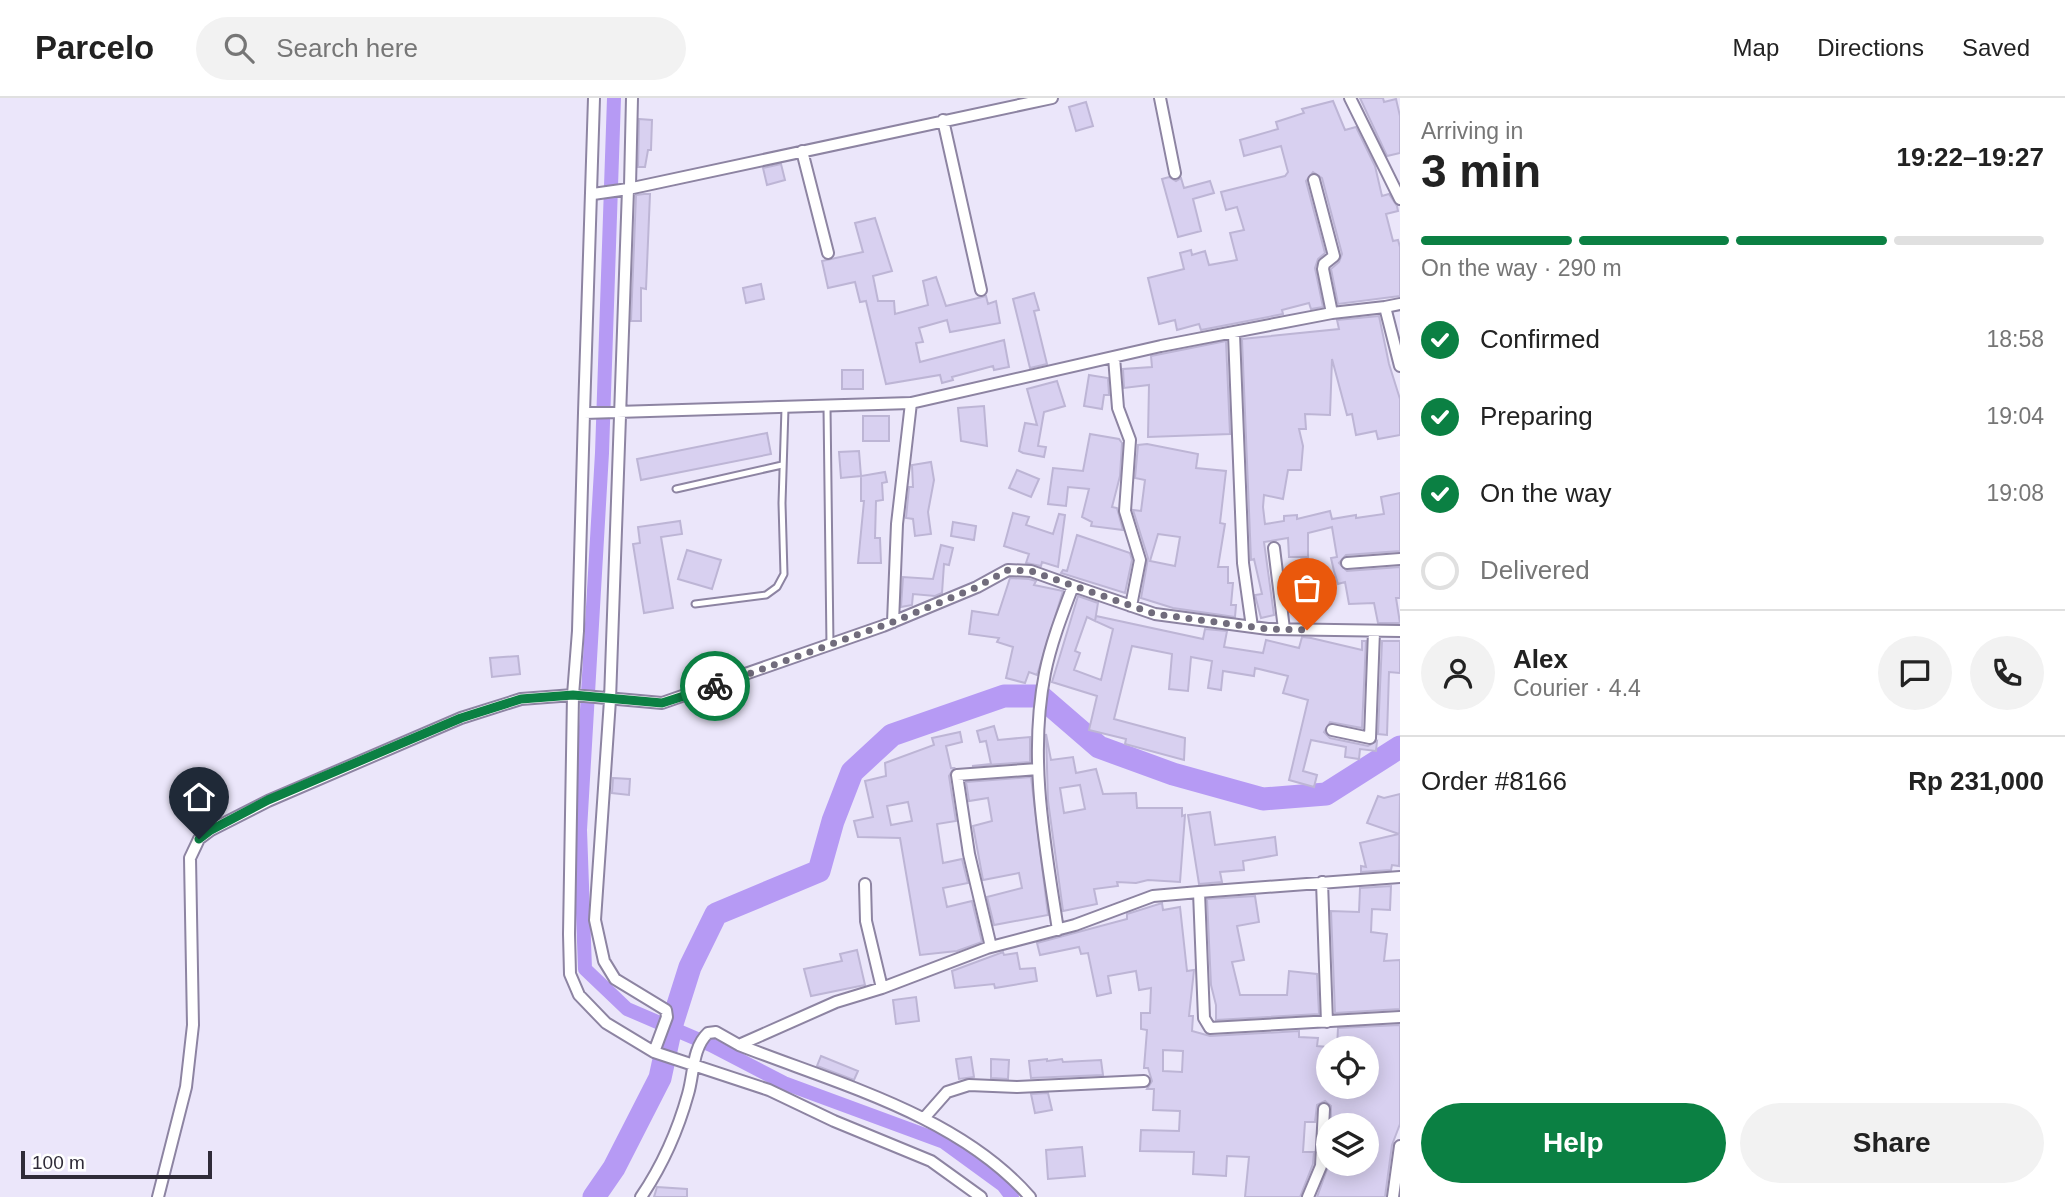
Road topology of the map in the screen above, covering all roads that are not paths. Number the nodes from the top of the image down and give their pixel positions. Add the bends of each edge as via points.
1 (594, 98) edge
2 (632, 98) edge
3 (1052, 98) edge
4 (1160, 98) edge
5 (1350, 98) edge
6 (1020, 101) edge
7 (943, 120) junction
8 (802, 151) junction
9 (1175, 173) dead end
10 (1314, 180) dead end
11 (627, 188) junction
12 (597, 194) junction
13 (1400, 200) edge
14 (828, 253) dead end
15 (981, 290) dead end
16 (1400, 304) edge
17 (1385, 307) junction
18 (1332, 313) junction
19 (1234, 334) junction
20 (1114, 357) junction
21 (1400, 366) edge
22 (911, 403) junction
23 (827, 406) junction
24 (785, 408) junction
25 (585, 413) junction
26 (620, 414) junction
27 (782, 465) junction
28 (676, 489) dead end
29 (1274, 548) dead end
30 (1400, 559) edge
31 (1348, 563) dead end
32 (1073, 586) junction
33 (695, 604) dead end
34 (1131, 606) junction
35 (893, 622) junction
36 (1252, 627) junction
37 (1284, 629) junction
38 (1374, 631) junction
39 (1400, 631) edge
40 (830, 645) junction
41 (576, 695) junction
42 (606, 699) junction
43 (1332, 730) dead end
44 (1038, 769) junction
45 (1400, 877) edge
46 (1322, 882) junction
47 (865, 884) dead end
48 (1199, 891) junction
49 (1058, 930) junction
50 (991, 947) junction
51 (882, 988) junction
52 (1400, 1017) edge
53 (1327, 1022) junction
54 (739, 1045) junction
55 (656, 1053) junction
56 (690, 1062) junction
57 (1144, 1082) dead end
58 (1324, 1109) dead end
59 (925, 1117) junction
60 (1400, 1146) edge
61 (158, 1197) edge
62 (641, 1197) edge
63 (981, 1197) edge
64 (1030, 1197) edge
65 (1308, 1197) edge
66 (1393, 1197) edge

1 - 12 street
2 - 11 street
3 - 6 street
4 - 9 street
5 - 13 street
6 - 7 street
7 - 8 street
7 - 15 street
8 - 11 street
8 - 14 street
10 - 18 street via 1334,256 1323,269
11 - 12 street
11 - 26 street
12 - 25 street
16 - 17 street
17 - 18 street
17 - 21 street
18 - 19 street
19 - 20 street
19 - 36 street via 1243,563
20 - 22 street
20 - 34 street via 1118,408 1130,440 1125,511 1140,560
22 - 23 street
22 - 35 street via 897,524
23 - 24 street
23 - 40 lane
24 - 26 street
24 - 27 lane
25 - 26 street
25 - 41 street
26 - 42 street
27 - 28 lane
27 - 33 lane via 784,574 777,587 766,595
29 - 37 street
30 - 31 street
32 - 34 street
32 - 35 street via 1031,571 1008,570
32 - 44 street via 1058,623 1043,687
34 - 36 street via 1155,614
35 - 40 street
36 - 37 street
37 - 38 street
38 - 39 street
38 - 43 street via 1370,738
40 - 42 street via 662,703
41 - 42 street
41 - 55 street via 570,974 579,995 606,1023
41 - 61 street via 521,699 461,718 268,800 199,839 190,859 194,1025 186,1087
42 - 55 street via 595,920 604,961 615,979 666,1010
44 - 49 street
44 - 50 street via 957,775 969,854
45 - 46 street
46 - 48 street
46 - 53 street
47 - 51 street via 866,921
48 - 49 street via 1153,896
48 - 53 street via 1207,1026 1227,1029
49 - 50 street
50 - 51 street
51 - 54 street via 835,1002
52 - 53 street
54 - 56 street via 716,1031 704,1036
54 - 59 street
55 - 56 street
56 - 62 street via 689,1093 668,1150
56 - 63 street via 769,1090 931,1161
57 - 59 street via 969,1085 947,1092
58 - 65 street via 1325,1147
59 - 64 street via 995,1164
60 - 66 street

